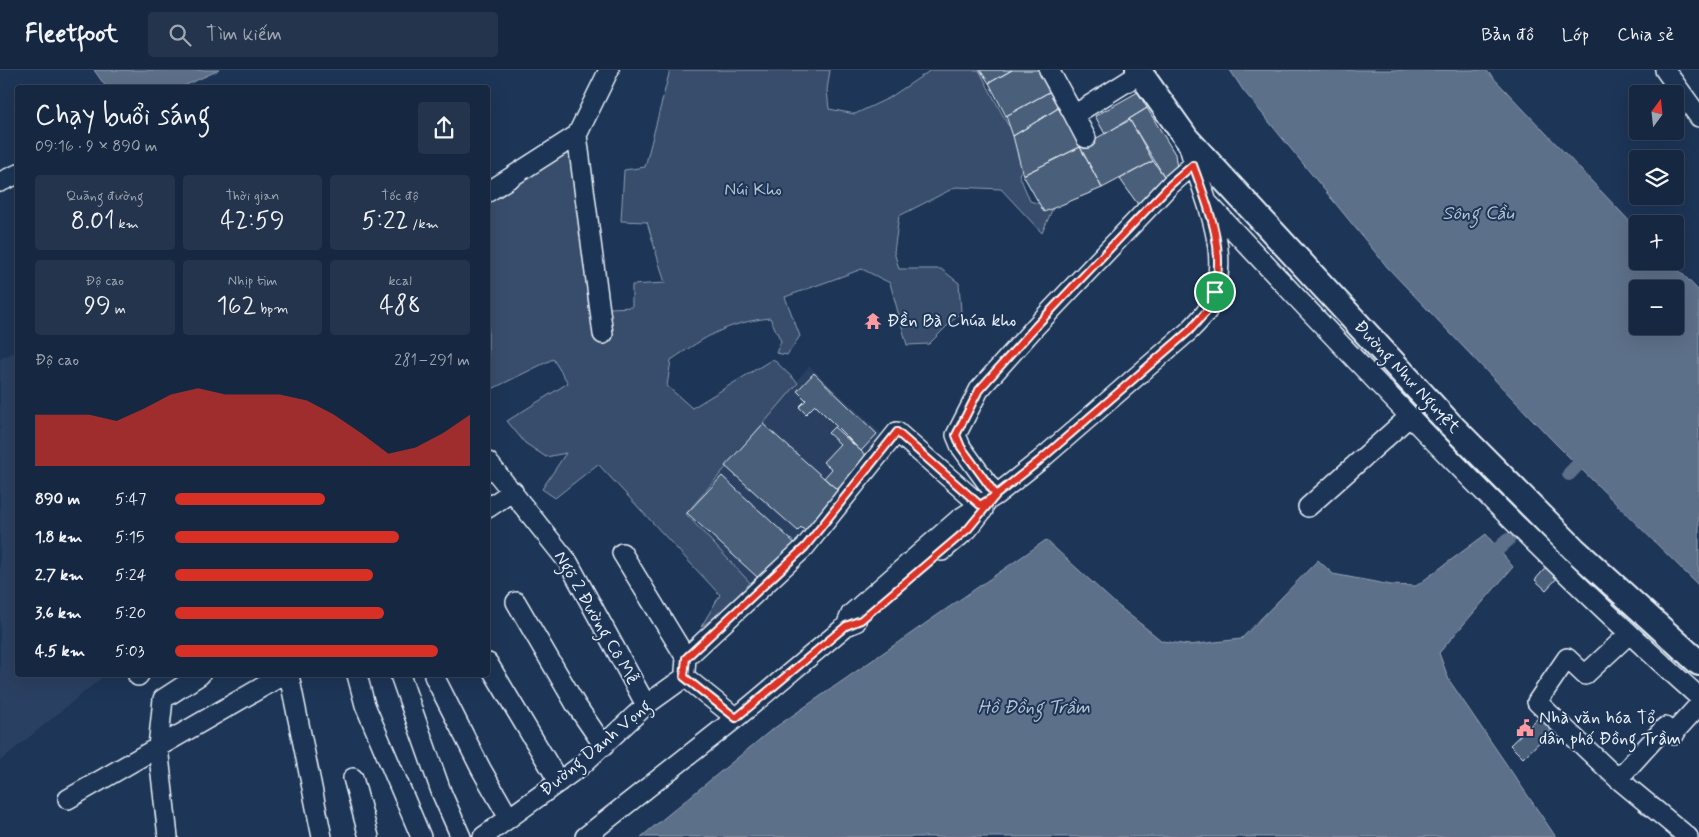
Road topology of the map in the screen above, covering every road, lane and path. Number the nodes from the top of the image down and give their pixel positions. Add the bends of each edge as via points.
1 (609, 70) edge
2 (1049, 70) edge
3 (1665, 70) edge
4 (1139, 72) edge
5 (1074, 115) junction
6 (1699, 117) edge
7 (577, 135) junction
8 (1086, 138) dead end
9 (1187, 139) junction
10 (1193, 165) junction
11 (15, 175) edge
12 (0, 182) edge
13 (490, 191) edge
14 (1207, 202) junction
15 (602, 334) dead end
16 (1409, 416) junction
17 (490, 464) edge
18 (512, 491) junction
19 (988, 500) junction
20 (490, 507) edge
21 (1308, 507) dead end
22 (622, 553) dead end
23 (1602, 574) junction
24 (516, 602) dead end
25 (1629, 634) junction
26 (1675, 640) junction
27 (686, 658) junction
28 (1699, 663) edge
29 (490, 665) edge
30 (197, 677) edge
31 (280, 677) edge
32 (289, 677) edge
33 (358, 677) edge
34 (401, 677) edge
35 (435, 677) edge
36 (684, 677) junction
37 (1699, 697) edge
38 (1699, 705) edge
39 (646, 706) junction
40 (736, 718) junction
41 (604, 746) junction
42 (158, 747) junction
43 (353, 778) dead end
44 (1618, 779) junction
45 (558, 782) junction
46 (68, 798) dead end
47 (509, 818) junction
48 (168, 837) edge
49 (322, 837) edge
50 (369, 837) edge
51 (421, 837) edge
52 (461, 837) edge
53 (483, 837) edge
54 (585, 837) edge
55 (1688, 837) edge

1 - 7 street
2 - 5 street
3 - 6 street
4 - 5 street
4 - 9 main road, Đường Như Nguyệt
5 - 8 street
7 - 13 street
7 - 15 street
9 - 10 street
9 - 23 main road, Đường Như Nguyệt via 1450,423
10 - 14 street
10 - 19 street via 1170,185 979,390 956,435
11 - 12 street
14 - 16 street, Đường Như Nguyệt
14 - 19 street via 1220,252 1215,292 1206,312 1182,337 1039,461
16 - 21 street
16 - 25 street, Đường Như Nguyệt
17 - 18 street, Ngõ 2 Đường Cô Mễ
18 - 20 street
18 - 39 street, Ngõ 2 Đường Cô Mễ via 568,562
19 - 27 street via 897,432 805,547
19 - 40 street via 959,519 850,614 846,626
22 - 27 street
23 - 25 street via 1619,618
23 - 26 main road, Đường Như Nguyệt
24 - 41 street via 576,705
25 - 26 street
25 - 37 street, Đường Như Nguyệt
25 - 44 street via 1585,675 1567,658 1537,702
26 - 28 main road, Đường Như Nguyệt
27 - 36 street
29 - 45 street
30 - 42 street via 163,699
31 - 42 street
32 - 49 street
33 - 51 street via 365,706
34 - 52 street via 442,794
35 - 47 street
36 - 39 street, Đường Danh Vọng
36 - 40 street
38 - 44 street via 1674,735 1665,727
39 - 41 street, Đường Danh Vọng
40 - 54 street
41 - 45 street, Đường Danh Vọng
42 - 46 street
42 - 48 street
43 - 50 street
44 - 55 street
45 - 47 street, Đường Danh Vọng
47 - 53 street, Đường Danh Vọng

